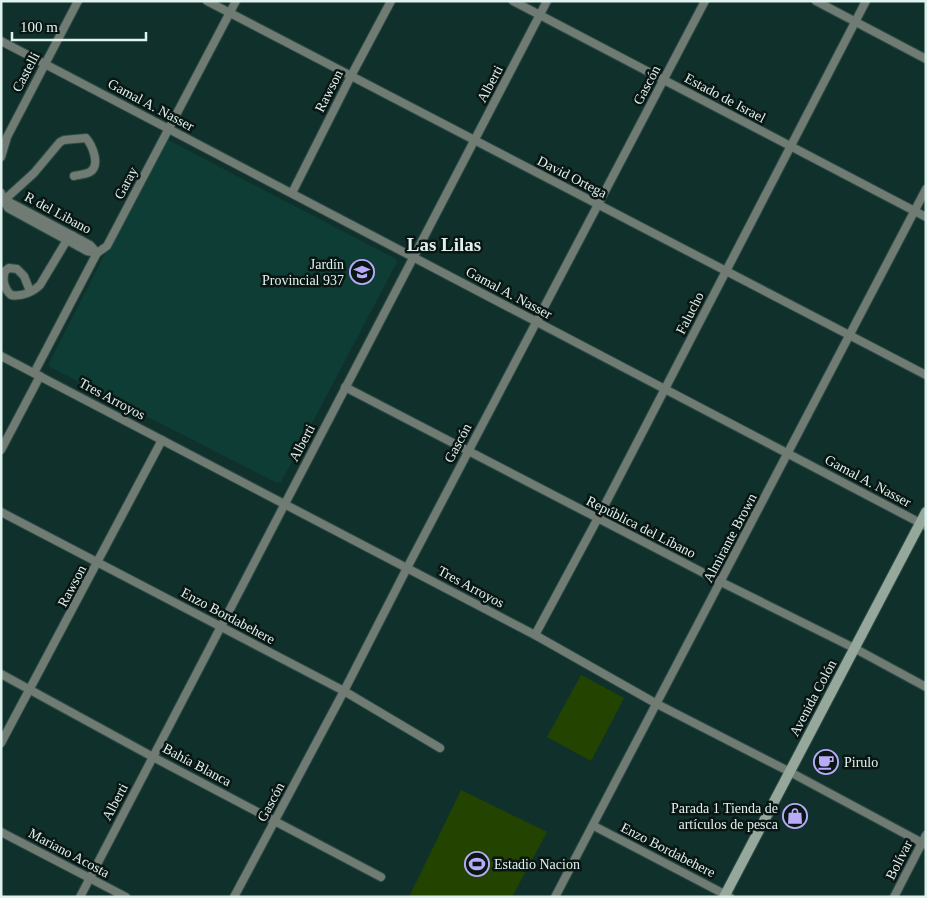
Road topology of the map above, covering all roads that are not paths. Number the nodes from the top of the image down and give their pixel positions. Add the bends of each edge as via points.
1 (78, 1) edge
2 (207, 1) edge
3 (236, 1) edge
4 (390, 1) edge
5 (513, 1) edge
6 (547, 1) edge
7 (705, 1) edge
8 (816, 1) edge
9 (866, 1) edge
10 (230, 13) junction
11 (540, 15) junction
12 (856, 22) junction
13 (1, 41) edge
14 (926, 59) edge
15 (45, 64) junction
16 (351, 76) junction
17 (664, 80) junction
18 (169, 129) junction
19 (475, 140) junction
20 (791, 146) junction
21 (1, 157) edge
22 (74, 176) dead end
23 (926, 189) edge
24 (292, 193) junction
25 (2, 199) edge
26 (598, 204) junction
27 (914, 211) junction
28 (926, 217) edge
29 (70, 238) junction
30 (97, 253) junction
31 (414, 257) junction
32 (726, 271) junction
33 (30, 291) dead end
34 (536, 322) junction
35 (850, 335) junction
36 (1, 356) edge
37 (37, 375) junction
38 (926, 375) edge
39 (345, 388) junction
40 (665, 389) junction
41 (162, 440) junction
42 (1, 450) edge
43 (468, 451) junction
44 (788, 454) junction
45 (285, 504) junction
46 (1, 512) edge
47 (926, 512) edge
48 (598, 518) junction
49 (923, 525) edge
50 (98, 563) junction
51 (407, 568) junction
52 (721, 582) junction
53 (220, 627) junction
54 (535, 635) junction
55 (854, 648) junction
56 (1, 674) edge
57 (926, 687) edge
58 (31, 689) junction
59 (344, 691) junction
60 (657, 704) junction
61 (1, 743) edge
62 (440, 748) dead end
63 (153, 757) junction
64 (790, 772) junction
65 (275, 821) junction
66 (594, 826) junction
67 (1, 832) edge
68 (924, 841) edge
69 (381, 877) dead end
70 (90, 878) junction
71 (727, 896) edge
72 (80, 897) edge
73 (126, 897) edge
74 (234, 897) edge
75 (556, 897) edge
76 (894, 897) edge

1 - 15 street, Castelli
2 - 10 street, David Ortega
3 - 10 street, Garay
4 - 16 street, Rawson
5 - 11 street, Estado de Israel
6 - 11 street, Alberti
7 - 17 street, Gascón
8 - 12 street
9 - 12 street, Falucho
10 - 16 street, David Ortega
10 - 18 street, Garay
11 - 17 street, Estado de Israel
11 - 19 street, Alberti
12 - 14 street
12 - 20 street, Falucho
13 - 15 street, Gamal A. Nasser
15 - 18 street, Gamal A. Nasser
15 - 21 street, Castelli via 7,137
16 - 19 street, David Ortega
16 - 24 street, Rawson
17 - 20 street, Estado de Israel
17 - 26 street, Gascón
18 - 24 street, Gamal A. Nasser
18 - 30 street, Garay via 107,246
19 - 26 street, David Ortega
19 - 31 street, Alberti
20 - 27 street, Estado de Israel
20 - 32 street, Falucho
22 - 25 street via 94,169 94,150 86,138 60,142 34,173
23 - 27 street, Almirante Brown
24 - 31 street, Gamal A. Nasser
25 - 29 street, R del Libano
26 - 32 street, David Ortega
26 - 34 street, Gascón
27 - 28 street, Estado de Israel
27 - 35 street, Almirante Brown
29 - 30 street, R del Libano via 90,245
29 - 33 street via 40,285
30 - 37 street, Garay
31 - 34 street, Gamal A. Nasser
31 - 39 street, Alberti
32 - 35 street, David Ortega
32 - 40 street, Falucho
34 - 40 street, Gamal A. Nasser
34 - 43 street, Gascón
35 - 38 street, David Ortega
35 - 44 street, Almirante Brown
36 - 37 street, Tres Arroyos
37 - 41 street, Tres Arroyos
37 - 42 street, Garay
39 - 43 street, República del Líbano
39 - 45 street, Alberti
40 - 44 street, Gamal A. Nasser
40 - 48 street, Falucho
41 - 45 street, Tres Arroyos
41 - 50 street, Rawson
43 - 48 street, República del Líbano
43 - 51 street, Gascón
44 - 49 street, Gamal A. Nasser
44 - 52 street, Almirante Brown
45 - 51 street, Tres Arroyos
45 - 53 street, Alberti
46 - 50 street, Enzo Bordabehere
47 - 49 main road, Avenida Colón
48 - 52 street, República del Líbano
48 - 54 street, Falucho
49 - 55 main road, Avenida Colón
50 - 53 street, Enzo Bordabehere
50 - 58 street, Rawson
51 - 54 street, Tres Arroyos
51 - 59 street, Gascón
52 - 55 street, República del Líbano
52 - 60 street, Almirante Brown
53 - 59 street, Enzo Bordabehere
53 - 63 street, Alberti
54 - 60 street, Tres Arroyos
55 - 57 street, República del Líbano
55 - 64 main road, Avenida Colón
56 - 58 street, Bahía Blanca
58 - 61 street, Rawson
58 - 63 street, Bahía Blanca
59 - 62 street, Enzo Bordabehere
59 - 65 street, Gascón
60 - 64 street, Tres Arroyos
60 - 66 street, Almirante Brown
63 - 65 street, Bahía Blanca
63 - 70 street, Alberti
64 - 68 street, Tres Arroyos
64 - 71 main road, Avenida Colón
65 - 69 street, Bahía Blanca
65 - 74 street, Gascón
66 - 71 street, Enzo Bordabehere
66 - 75 street, Almirante Brown
67 - 70 street, Mariano Acosta
68 - 76 street, Bolívar
70 - 72 street, Alberti
70 - 73 street, Mariano Acosta

